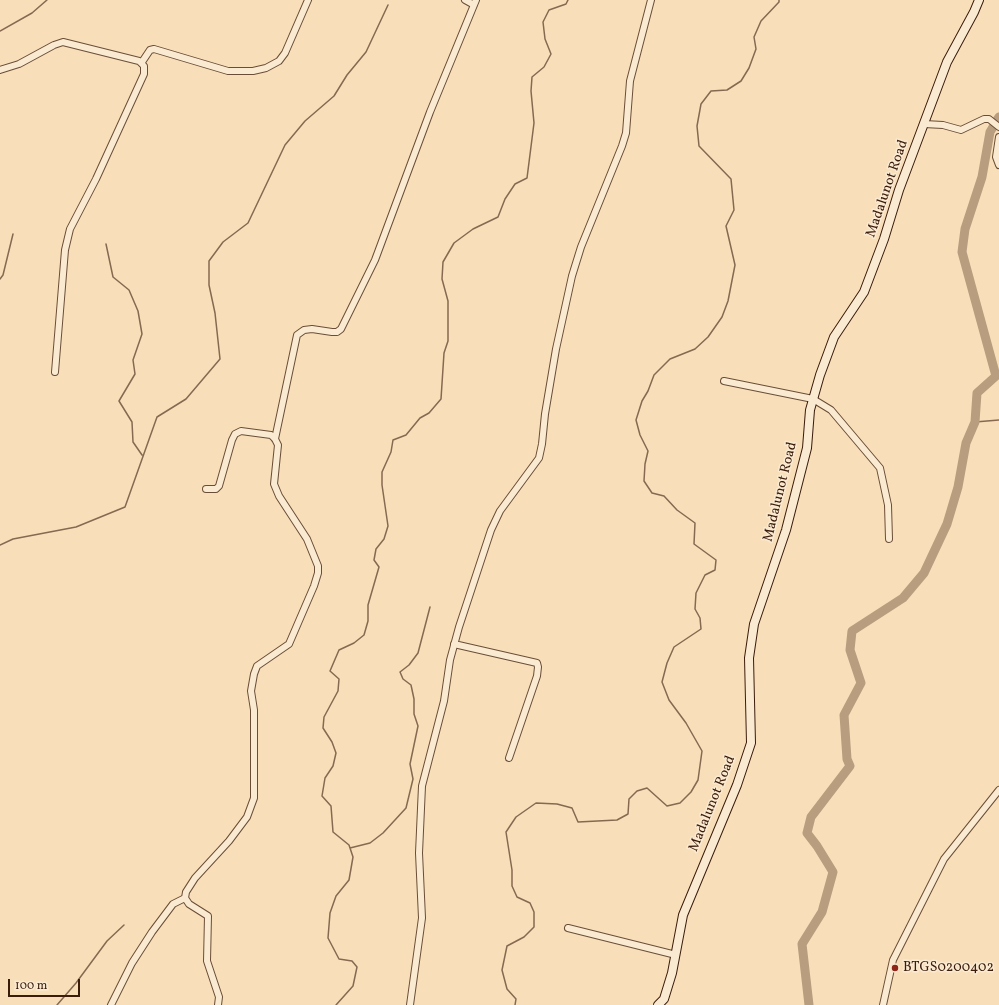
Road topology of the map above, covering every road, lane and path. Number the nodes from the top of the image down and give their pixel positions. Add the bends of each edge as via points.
1 (308, 0) edge
2 (465, 0) edge
3 (651, 0) edge
4 (979, 0) edge
5 (475, 2) edge
6 (142, 62) junction
7 (0, 70) edge
8 (924, 124) junction
9 (999, 127) edge
10 (999, 137) edge
11 (999, 165) edge
12 (55, 372) dead end
13 (724, 381) dead end
14 (813, 399) junction
15 (275, 439) junction
16 (206, 489) dead end
17 (889, 539) dead end
18 (454, 644) junction
19 (509, 758) dead end
20 (999, 790) edge
21 (185, 898) junction
22 (568, 928) dead end
23 (676, 954) junction
24 (111, 1005) edge
25 (218, 1005) edge
26 (410, 1005) edge
27 (658, 1005) edge
28 (883, 1005) edge

1 - 6 street via 285,53 279,61 266,68 246,72 228,71 154,49 150,50
2 - 5 street
3 - 18 street via 630,81 626,133 572,276 556,349 539,458 500,511 491,530
4 - 8 main road, Madalunot Road via 947,62
5 - 15 street via 430,112 375,260 341,328 337,332 304,330 297,335
6 - 7 street via 63,42 19,64
6 - 12 street via 144,74 70,229 65,250
8 - 9 street via 943,125 961,130 989,119
8 - 14 main road, Madalunot Road via 864,292 834,337
10 - 11 street via 996,157
13 - 14 street
14 - 17 street via 831,410 880,468 888,505
14 - 23 main road, Madalunot Road via 807,448 786,530 754,624 749,658 751,743 737,785 683,915
15 - 16 street via 271,435 251,432 241,431 235,434 219,486 216,489
15 - 21 street via 278,445 274,484 307,539 318,566 318,573 289,644 257,666 254,674 251,691 254,710 254,798 246,818 195,878
18 - 19 street via 537,662 537,676
18 - 26 street via 443,706 422,786 419,854 422,918
20 - 28 street via 944,859 893,960
21 - 24 street via 173,904 152,932 132,963
21 - 25 street via 189,904 208,916 207,961 219,997
22 - 23 street
23 - 27 main road, Madalunot Road via 664,999

